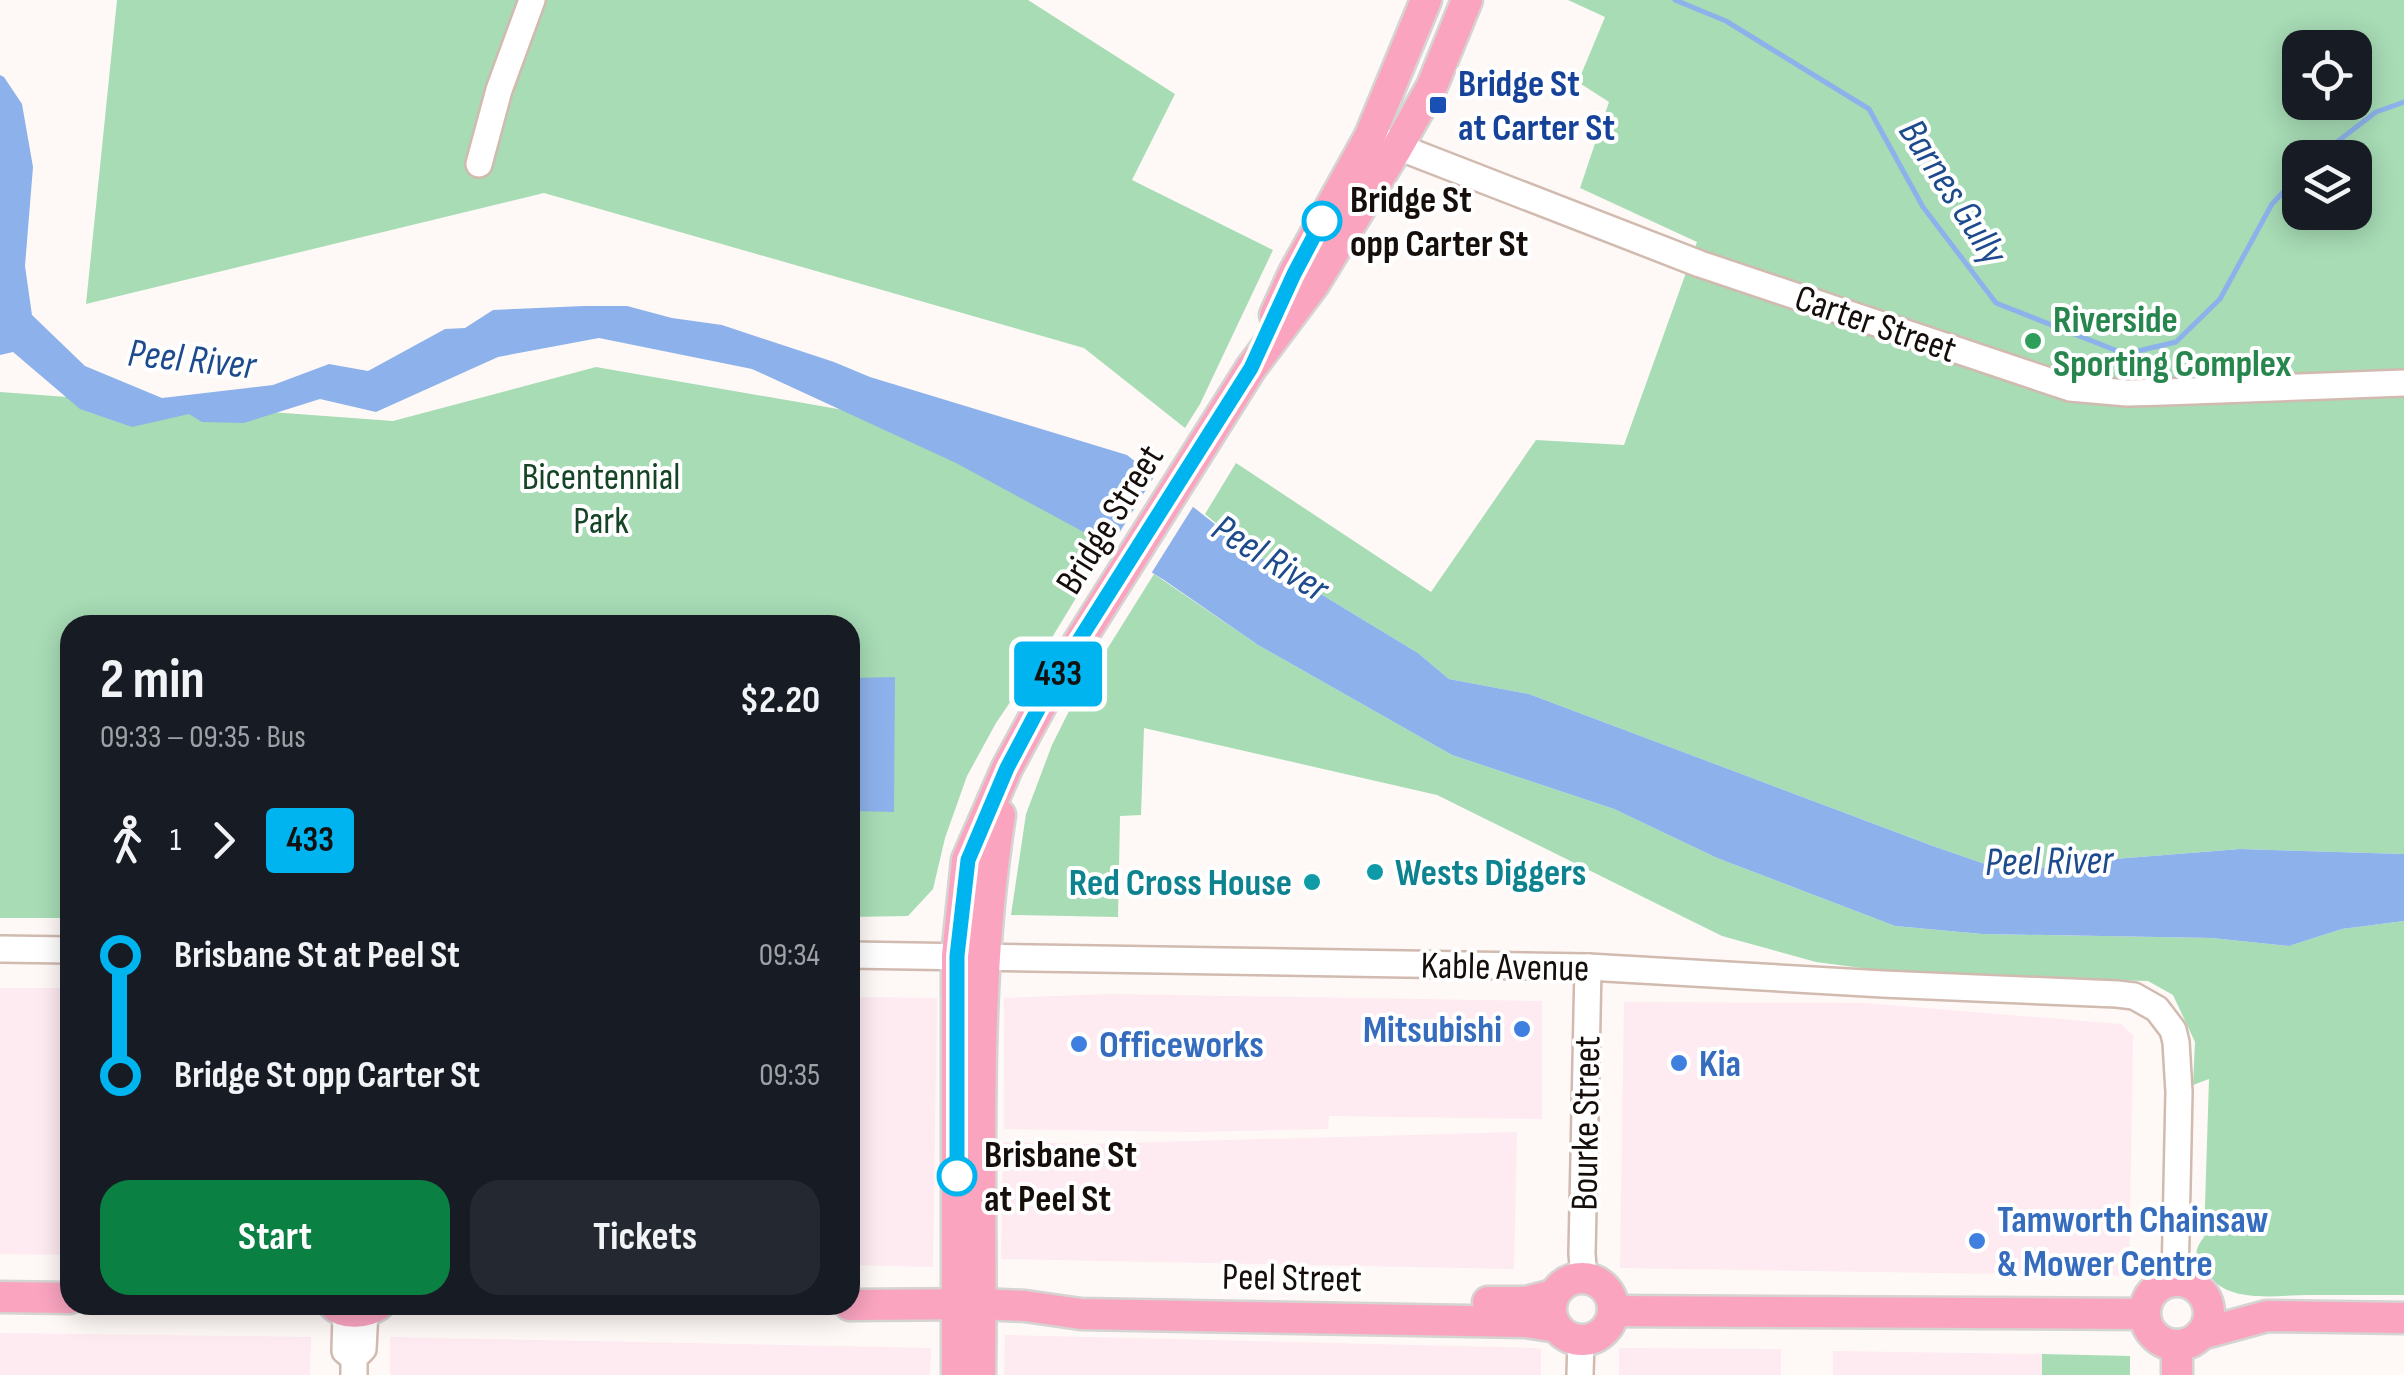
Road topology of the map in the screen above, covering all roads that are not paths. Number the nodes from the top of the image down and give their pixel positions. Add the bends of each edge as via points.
1 (532, 0) edge
2 (1426, 0) edge
3 (1467, 0) edge
4 (1384, 142) junction
5 (478, 164) dead end
6 (2404, 382) edge
7 (0, 949) edge
8 (60, 950) edge
9 (860, 955) edge
10 (970, 956) junction
11 (1588, 968) junction
12 (1584, 1278) junction
13 (2174, 1280) junction
14 (1554, 1294) junction
15 (2203, 1294) junction
16 (0, 1297) edge
17 (60, 1298) edge
18 (860, 1305) edge
19 (970, 1305) junction
20 (1026, 1306) junction
21 (1614, 1310) junction
22 (2145, 1314) junction
23 (353, 1315) edge
24 (2267, 1316) junction
25 (2404, 1318) edge
26 (1569, 1333) junction
27 (2185, 1351) edge
28 (354, 1367) edge
29 (957, 1375) edge
30 (980, 1375) edge
31 (1580, 1375) edge

1 - 5 street
2 - 4 main road, Bridge Street
3 - 4 main road, Bridge Street via 1432,86
4 - 6 street, Carter Street via 1700,264 2070,388 2127,393
4 - 10 main road, Bridge Street via 1294,274 1251,368 1052,683 1007,768 968,860
7 - 8 street
9 - 10 street, Kable Avenue
10 - 11 street, Kable Avenue
10 - 19 main road, Bridge Street
11 - 12 street, Bourke Street
11 - 13 street, Kable Avenue via 2134,996 2156,1009 2176,1042
12 - 14 main road
12 - 21 main road via 1602,1284
13 - 15 main road
13 - 22 main road via 2150,1295
14 - 20 main road, Peel Street via 1526,1302 1080,1298
14 - 26 main road via 1551,1308
15 - 24 main road
15 - 27 main road via 2206,1327
16 - 17 main road
18 - 19 main road, Peel Street
19 - 20 main road, Peel Street
19 - 29 main road
19 - 30 main road
20 - 26 main road, Peel Street via 1081,1314 1526,1322
21 - 22 main road
21 - 26 main road via 1598,1335
22 - 27 main road via 2154,1336
23 - 28 street via 345,1352
24 - 25 main road
24 - 27 main road
26 - 31 street

